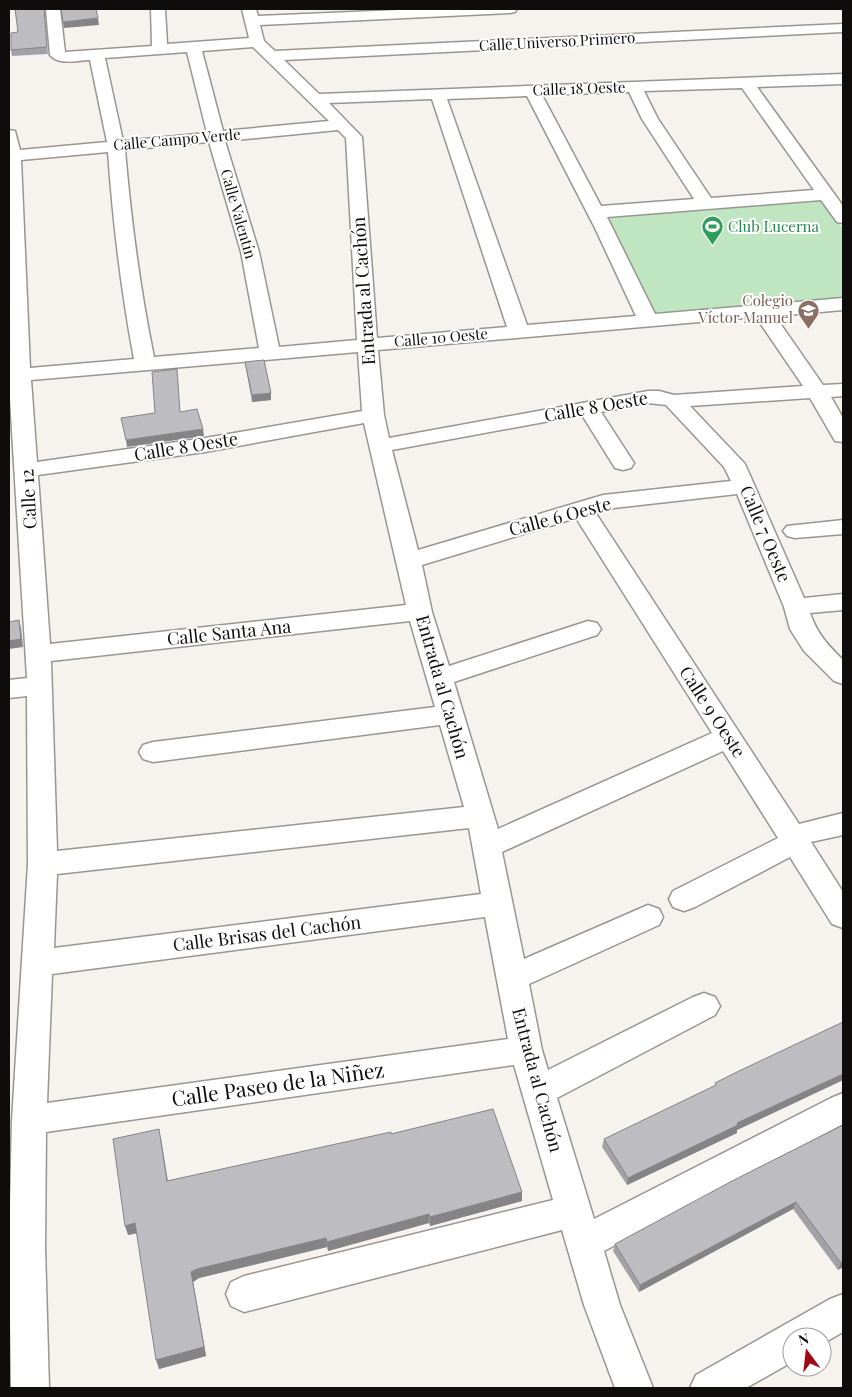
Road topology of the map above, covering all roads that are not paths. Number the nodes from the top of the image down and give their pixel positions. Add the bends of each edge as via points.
1 (53, 9) edge
2 (158, 9) edge
3 (510, 9) edge
4 (477, 10) edge
5 (843, 28) edge
6 (257, 32) edge
7 (193, 47) junction
8 (160, 50) junction
9 (97, 54) junction
10 (843, 79) edge
11 (746, 82) junction
12 (634, 86) junction
13 (532, 91) junction
14 (438, 95) junction
15 (314, 99) junction
16 (342, 125) junction
17 (216, 137) junction
18 (10, 145) edge
19 (116, 146) junction
20 (826, 194) junction
21 (706, 203) junction
22 (596, 212) junction
23 (843, 218) edge
24 (843, 304) edge
25 (762, 311) junction
26 (648, 321) junction
27 (519, 332) junction
28 (367, 344) junction
29 (270, 353) junction
30 (145, 364) junction
31 (15, 376) edge
32 (843, 390) edge
33 (817, 392) junction
34 (673, 401) junction
35 (588, 408) junction
36 (373, 415) junction
37 (843, 436) edge
38 (380, 446) junction
39 (623, 463) dead end
40 (27, 470) junction
41 (745, 486) junction
42 (581, 508) junction
43 (843, 527) edge
44 (795, 531) dead end
45 (409, 561) junction
46 (843, 602) edge
47 (796, 607) junction
48 (420, 612) junction
49 (588, 629) dead end
50 (38, 654) junction
51 (843, 675) edge
52 (439, 678) junction
53 (40, 685) junction
54 (9, 689) edge
55 (450, 714) junction
56 (728, 737) junction
57 (153, 752) dead end
58 (481, 816) junction
59 (843, 824) edge
60 (794, 838) junction
61 (486, 847) junction
62 (42, 864) junction
63 (684, 899) dead end
64 (497, 904) junction
65 (843, 916) edge
66 (648, 917) dead end
67 (38, 963) junction
68 (512, 978) junction
69 (704, 1006) dead end
70 (526, 1050) junction
71 (538, 1091) junction
72 (843, 1108) edge
73 (29, 1120) junction
74 (578, 1227) junction
75 (18, 1249) edge
76 (244, 1294) dead end
77 (843, 1312) edge
78 (817, 1327) edge
79 (782, 1347) edge
80 (30, 1388) edge
81 (634, 1388) edge
82 (709, 1388) edge

1 - 9 street via 58,55
2 - 8 street
3 - 4 street
4 - 6 street
5 - 6 street, Calle Universo Primero
6 - 7 street
6 - 15 street, Entrada al Cachón
7 - 8 street
7 - 17 street, Calle Valentín
8 - 9 street
9 - 19 street
10 - 11 street, Calle 18 Oeste
11 - 12 street, Calle 18 Oeste
11 - 20 street
12 - 13 street, Calle 18 Oeste
12 - 21 street via 650,119
13 - 14 street, Calle 18 Oeste
13 - 22 street
14 - 15 street, Calle 18 Oeste
14 - 27 street
15 - 16 street, Entrada al Cachón
16 - 17 street, Calle Campo Verde
16 - 28 street, Entrada al Cachón via 354,137
17 - 19 street, Calle Campo Verde
17 - 29 street, Calle Valentín via 250,252
18 - 19 street, Calle Campo Verde
18 - 31 street, Calle 12
19 - 30 street via 122,217
20 - 21 street
20 - 23 street
21 - 22 street
22 - 26 street
24 - 25 street, Calle 10 Oeste
25 - 26 street, Calle 10 Oeste
25 - 33 street
26 - 27 street, Calle 10 Oeste
27 - 28 street, Calle 10 Oeste
28 - 29 street, Calle 10 Oeste
28 - 36 street, Entrada al Cachón
29 - 30 street, Calle 10 Oeste
30 - 31 street, Calle 10 Oeste
31 - 40 street, Calle 12
32 - 33 street, Calle 8 Oeste
33 - 34 street, Calle 8 Oeste
33 - 37 street
34 - 35 street, Calle 8 Oeste via 648,397
34 - 41 street, Calle 7 Oeste via 734,464
35 - 38 street, Calle 8 Oeste
35 - 39 street
36 - 38 street, Entrada al Cachón
36 - 40 street, Calle 8 Oeste via 205,445
38 - 45 street, Entrada al Cachón
40 - 50 street, Calle 12
41 - 42 street, Calle 6 Oeste via 603,502
41 - 47 street, Calle 7 Oeste
42 - 45 street, Calle 6 Oeste
42 - 56 street, Calle 9 Oeste
43 - 44 street
45 - 48 street, Entrada al Cachón
46 - 47 street
47 - 51 street, Calle 7 Oeste via 803,628 814,645
48 - 50 street, Calle Santa Ana
48 - 52 street, Entrada al Cachón
49 - 52 street
50 - 53 street, Calle 12
52 - 55 street, Entrada al Cachón
53 - 54 street
53 - 62 street, Calle 12
55 - 57 street
55 - 58 street, Entrada al Cachón
56 - 60 street, Calle 9 Oeste
56 - 61 street
58 - 61 street, Entrada al Cachón
58 - 62 street
59 - 60 street
60 - 63 street
60 - 65 street, Calle 9 Oeste
61 - 64 street, Entrada al Cachón
62 - 67 street, Calle 12
64 - 67 street, Calle Brisas del Cachón
64 - 68 street, Entrada al Cachón
66 - 68 street
67 - 73 street, Calle 12
68 - 70 street, Entrada al Cachón
69 - 71 street
70 - 71 street, Entrada al Cachón
70 - 73 street, Calle Paseo de la Niñez
71 - 74 street, Entrada al Cachón
72 - 74 street
73 - 75 street, Calle 12
74 - 76 street
74 - 81 street, Entrada al Cachón via 602,1305
75 - 80 street, Calle 12
77 - 78 street
79 - 82 street

